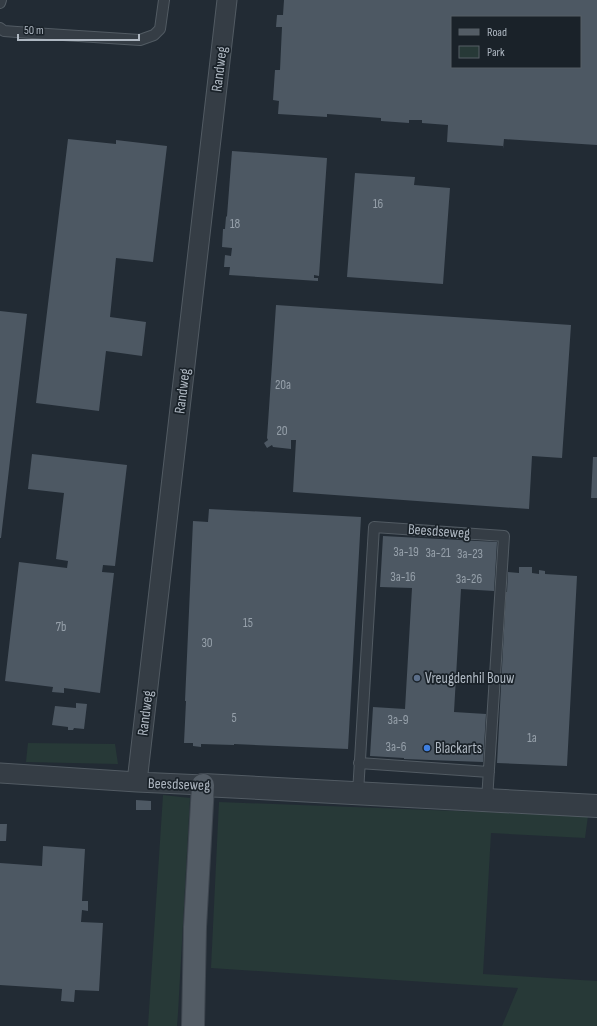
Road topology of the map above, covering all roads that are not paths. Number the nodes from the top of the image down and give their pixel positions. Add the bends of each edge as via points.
1 (1, 0) edge
2 (164, 0) edge
3 (227, 0) edge
4 (0, 3) edge
5 (0, 28) edge
6 (360, 763) junction
7 (489, 772) junction
8 (0, 773) edge
9 (137, 782) junction
10 (203, 784) junction
11 (358, 793) junction
12 (487, 800) junction
13 (597, 806) edge
14 (193, 1026) edge

1 - 4 lane
2 - 5 lane via 160,29 154,35 140,40 4,31
3 - 9 street, Randweg
6 - 7 lane
6 - 7 lane, Beesdseweg via 374,527 488,534 504,536
6 - 11 lane, Beesdseweg
7 - 12 lane, Beesdseweg
8 - 9 street, Beesdseweg
9 - 10 street, Beesdseweg
10 - 11 street, Beesdseweg
10 - 14 main road
11 - 12 street, Beesdseweg
12 - 13 street, Beesdseweg

